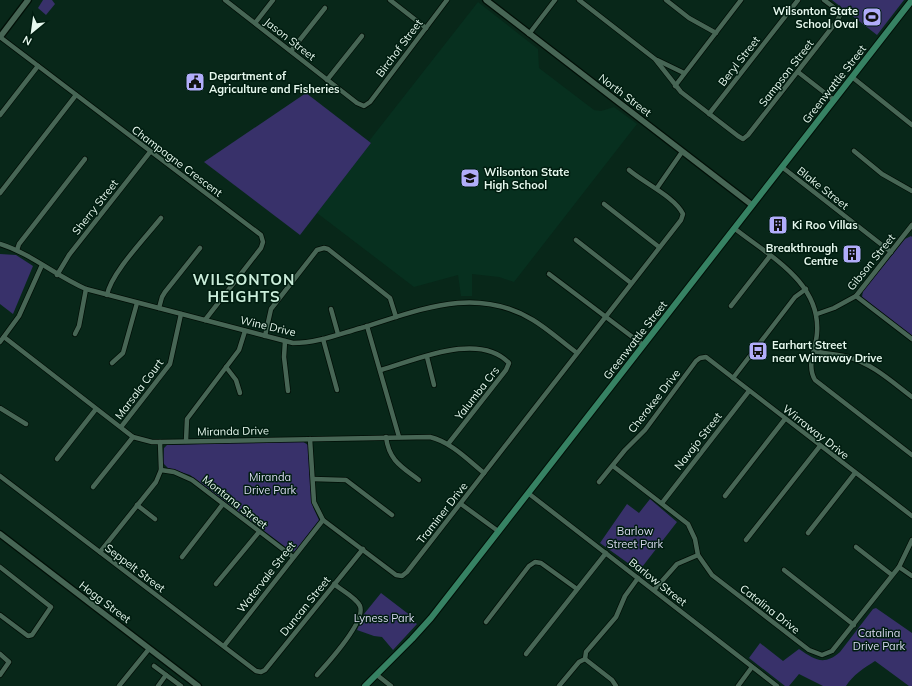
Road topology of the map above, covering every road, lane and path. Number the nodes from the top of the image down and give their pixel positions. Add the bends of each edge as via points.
1 (28, 0) edge
2 (225, 0) edge
3 (273, 0) edge
4 (390, 0) edge
5 (447, 0) edge
6 (486, 0) edge
7 (555, 0) edge
8 (579, 0) edge
9 (666, 0) edge
10 (741, 0) edge
11 (798, 0) edge
12 (824, 0) edge
13 (912, 0) edge
14 (325, 8) dead end
15 (255, 23) junction
16 (426, 28) junction
17 (716, 33) junction
18 (529, 34) junction
19 (362, 36) dead end
20 (0, 37) edge
21 (291, 51) junction
22 (655, 59) junction
23 (38, 66) junction
24 (798, 72) junction
25 (684, 74) junction
26 (852, 77) junction
27 (327, 80) junction
28 (675, 86) junction
29 (76, 96) junction
30 (834, 100) junction
31 (364, 106) joint
32 (709, 114) junction
33 (0, 115) edge
34 (912, 125) edge
35 (854, 151) dead end
36 (150, 152) junction
37 (682, 152) junction
38 (85, 159) dead end
39 (782, 167) junction
40 (629, 170) dead end
41 (657, 188) junction
42 (912, 191) edge
43 (0, 193) edge
44 (604, 204) dead end
45 (752, 205) junction
46 (161, 218) dead end
47 (912, 225) edge
48 (734, 228) junction
49 (910, 231) edge
50 (576, 240) dead end
51 (0, 244) edge
52 (659, 247) junction
53 (200, 248) dead end
54 (17, 250) junction
55 (891, 252) junction
56 (770, 256) junction
57 (42, 265) junction
58 (548, 274) dead end
59 (57, 275) junction
60 (632, 283) junction
61 (86, 289) junction
62 (806, 289) junction
63 (107, 295) junction
64 (856, 296) junction
65 (137, 302) junction
66 (731, 306) dead end
67 (159, 308) junction
68 (331, 309) dead end
69 (181, 314) junction
70 (817, 314) junction
71 (396, 317) junction
72 (605, 317) junction
73 (205, 320) junction
74 (367, 326) junction
75 (245, 331) junction
76 (75, 334) dead end
77 (338, 334) junction
78 (265, 336) junction
79 (4, 337) junction
80 (323, 339) junction
81 (912, 339) edge
82 (285, 341) junction
83 (0, 342) edge
84 (643, 345) junction
85 (814, 351) junction
86 (577, 353) junction
87 (427, 357) junction
88 (711, 360) joint
89 (112, 363) dead end
90 (226, 368) junction
91 (381, 370) junction
92 (733, 378) junction
93 (434, 384) dead end
94 (337, 390) dead end
95 (288, 391) dead end
96 (749, 391) junction
97 (240, 393) dead end
98 (912, 397) edge
99 (0, 408) edge
100 (96, 409) junction
101 (785, 419) junction
102 (26, 424) dead end
103 (121, 427) junction
104 (133, 437) junction
105 (386, 437) junction
106 (400, 437) junction
107 (310, 439) junction
108 (186, 441) junction
109 (160, 442) junction
110 (448, 444) junction
111 (820, 446) junction
112 (912, 455) edge
113 (57, 459) dead end
114 (613, 466) junction
115 (161, 470) junction
116 (484, 473) junction
117 (855, 473) junction
118 (0, 476) edge
119 (313, 479) junction
120 (420, 480) dead end
121 (599, 482) dead end
122 (93, 487) dead end
123 (528, 493) junction
124 (725, 496) dead end
125 (662, 503) junction
126 (223, 504) junction
127 (461, 504) junction
128 (137, 505) junction
129 (392, 515) dead end
130 (912, 516) edge
131 (155, 519) dead end
132 (323, 520) junction
133 (498, 531) junction
134 (258, 532) junction
135 (808, 533) dead end
136 (0, 536) edge
137 (746, 540) dead end
138 (912, 540) edge
139 (856, 547) dead end
140 (363, 550) junction
141 (100, 552) junction
142 (606, 553) junction
143 (698, 555) junction
144 (182, 557) dead end
145 (293, 558) junction
146 (900, 567) junction
147 (0, 568) edge
148 (784, 570) dead end
149 (892, 575) junction
150 (912, 576) edge
151 (638, 578) junction
152 (216, 584) dead end
153 (334, 584) junction
154 (577, 589) junction
155 (654, 590) junction
156 (0, 614) edge
157 (486, 622) dead end
158 (854, 625) junction
159 (224, 646) junction
160 (149, 648) junction
161 (0, 654) edge
162 (526, 654) dead end
163 (585, 659) junction
164 (154, 666) dead end
165 (752, 667) junction
166 (261, 672) joint
167 (166, 675) junction
168 (317, 675) dead end
169 (377, 675) junction
170 (0, 676) edge
171 (120, 686) edge
172 (158, 686) edge
173 (181, 686) edge
174 (198, 686) edge
175 (366, 686) edge
176 (392, 686) edge
177 (560, 686) edge
178 (616, 686) edge
179 (738, 686) edge
180 (777, 686) edge

1 - 20 street
2 - 15 street, Jason Street
3 - 15 street
4 - 16 street
5 - 16 street, Birchof Street
6 - 18 street, North Street
7 - 18 street
8 - 22 street
9 - 17 street
10 - 17 street
11 - 32 street, Beryl Street
12 - 24 street, Sampson Street via 840,15
13 - 26 main road, Greenwattle Street
14 - 21 street
15 - 21 street, Jason Street
16 - 31 street, Birchof Street via 370,102
17 - 25 street
18 - 37 street, North Street
19 - 27 street
20 - 23 street, Champagne Crescent
21 - 27 street, Jason Street
22 - 25 street
22 - 28 street
23 - 29 street, Champagne Crescent
23 - 33 street
24 - 30 street
24 - 32 street, Sampson Street via 743,138
25 - 28 street
26 - 30 main road, Greenwattle Street
26 - 34 street
27 - 31 street, Jason Street
28 - 32 street
29 - 36 street, Champagne Crescent
29 - 43 street
30 - 39 main road, Greenwattle Street
35 - 42 street via 882,174
36 - 59 street, Sherry Street via 69,255
36 - 73 street, Champagne Crescent via 261,235 261,248
37 - 41 street
37 - 45 street, North Street
38 - 54 street
39 - 45 main road, Greenwattle Street
39 - 55 street, Blake Street
40 - 41 street via 648,185
41 - 52 street, Traminer Drive via 680,208 683,214
44 - 52 street
45 - 48 main road, Greenwattle Street
46 - 63 street via 116,275
47 - 49 street, Gibson Street
48 - 56 street
48 - 84 main road, Greenwattle Street
49 - 55 street, Gibson Street
50 - 60 street
51 - 54 street, Wine Drive
52 - 60 street, Traminer Drive
53 - 67 street via 165,292
54 - 57 street, Wine Drive
55 - 64 street, Gibson Street
56 - 62 street via 796,277
56 - 66 street
57 - 59 street, Wine Drive
57 - 79 street via 20,313
58 - 72 street
59 - 61 street, Wine Drive
60 - 72 street, Traminer Drive
61 - 63 street, Wine Drive
61 - 76 street
62 - 70 street
62 - 92 street via 795,298
63 - 65 street, Wine Drive
64 - 70 street, Gibson Street
64 - 81 street
65 - 67 street, Wine Drive
65 - 89 street via 123,353
67 - 69 street, Wine Drive
68 - 77 street
69 - 73 street, Wine Drive
69 - 103 street, Marsala Court via 170,364
70 - 85 street
71 - 74 street, Wine Drive
71 - 78 street via 390,298 328,249 321,248 271,309
71 - 86 street, Wine Drive via 452,302 476,301 506,307 533,320
72 - 84 street
72 - 86 street, Traminer Drive
73 - 75 street, Wine Drive
74 - 77 street, Wine Drive
74 - 91 street
75 - 78 street, Wine Drive
75 - 90 street via 239,350
77 - 80 street, Wine Drive
78 - 82 street, Wine Drive
79 - 83 street
79 - 100 street, Miranda Drive
80 - 82 street, Wine Drive via 303,343
80 - 94 street
82 - 95 street via 284,358
84 - 123 main road, Greenwattle Street
85 - 98 street via 860,361
85 - 112 street via 810,365 815,380
86 - 116 street, Traminer Drive
87 - 91 street, Yalumba Crs
87 - 93 street
87 - 110 street, Yalumba Crs via 451,350 472,348 502,355 509,363
88 - 92 street, Wirraway Drive
88 - 114 street, Cherokee Drive via 706,357 696,361 645,430
90 - 97 street via 236,380
90 - 108 street via 187,419
91 - 106 street
92 - 96 street, Wirraway Drive
96 - 101 street, Wirraway Drive
96 - 125 street, Navajo Street
99 - 102 street
100 - 103 street, Miranda Drive
100 - 113 street
101 - 111 street, Wirraway Drive
101 - 124 street
103 - 104 street, Miranda Drive
104 - 109 street, Miranda Drive
104 - 122 street
105 - 106 street, Miranda Drive
105 - 107 street, Miranda Drive
105 - 120 street via 392,458
106 - 110 street, Miranda Drive via 430,437
107 - 108 street, Miranda Drive
107 - 119 street, Traminer Drive
108 - 109 street, Miranda Drive
109 - 115 street
110 - 116 street, Miranda Drive
111 - 117 street, Wirraway Drive
111 - 137 street
114 - 121 street, Cherokee Drive
114 - 125 street, Catalina Drive
115 - 126 street, Montana Street via 174,472 192,480
115 - 128 street via 156,482
116 - 127 street, Traminer Drive
117 - 130 street, Wirraway Drive
117 - 135 street
118 - 141 street, Seppelt Street
119 - 129 street via 346,480
119 - 132 street, Traminer Drive via 314,502
123 - 133 main road, Greenwattle Street
123 - 142 street, Barlow Street
125 - 143 street, Catalina Drive via 688,524
126 - 134 street, Montana Street
126 - 144 street
127 - 133 street
127 - 140 street, Traminer Drive via 402,576
128 - 131 street
128 - 141 street
132 - 140 street, Traminer Drive
132 - 145 street, Watervale Street
133 - 169 main road, Greenwattle Street via 431,618
134 - 145 street, Montana Street
134 - 152 street
136 - 160 street, Hogg Street
138 - 146 street, Catalina Drive
139 - 149 street
140 - 153 street, Duncan Street
141 - 159 street, Seppelt Street
142 - 151 street, Barlow Street
142 - 154 street
143 - 155 street via 677,564
143 - 158 street, Catalina Drive via 712,575 809,650 822,655 832,651
145 - 159 street, Watervale Street
146 - 149 street, Catalina Drive
146 - 150 street
147 - 156 street via 51,607 32,635 28,636
148 - 158 street
149 - 158 street, Catalina Drive
151 - 155 street, Barlow Street
151 - 163 street via 625,596 619,612 586,652
153 - 166 street, Duncan Street
153 - 168 street via 361,608 349,637
154 - 157 street via 541,563 535,562 529,566
154 - 162 street
155 - 165 street, Barlow Street
159 - 166 street, Seppelt Street
160 - 171 street
160 - 174 street, Hogg Street
161 - 170 street via 9,662
163 - 177 street via 579,662
163 - 178 street
164 - 167 street
165 - 179 street
165 - 180 street, Barlow Street
167 - 172 street
167 - 173 street
169 - 175 main road, Greenwattle Street
169 - 176 street

